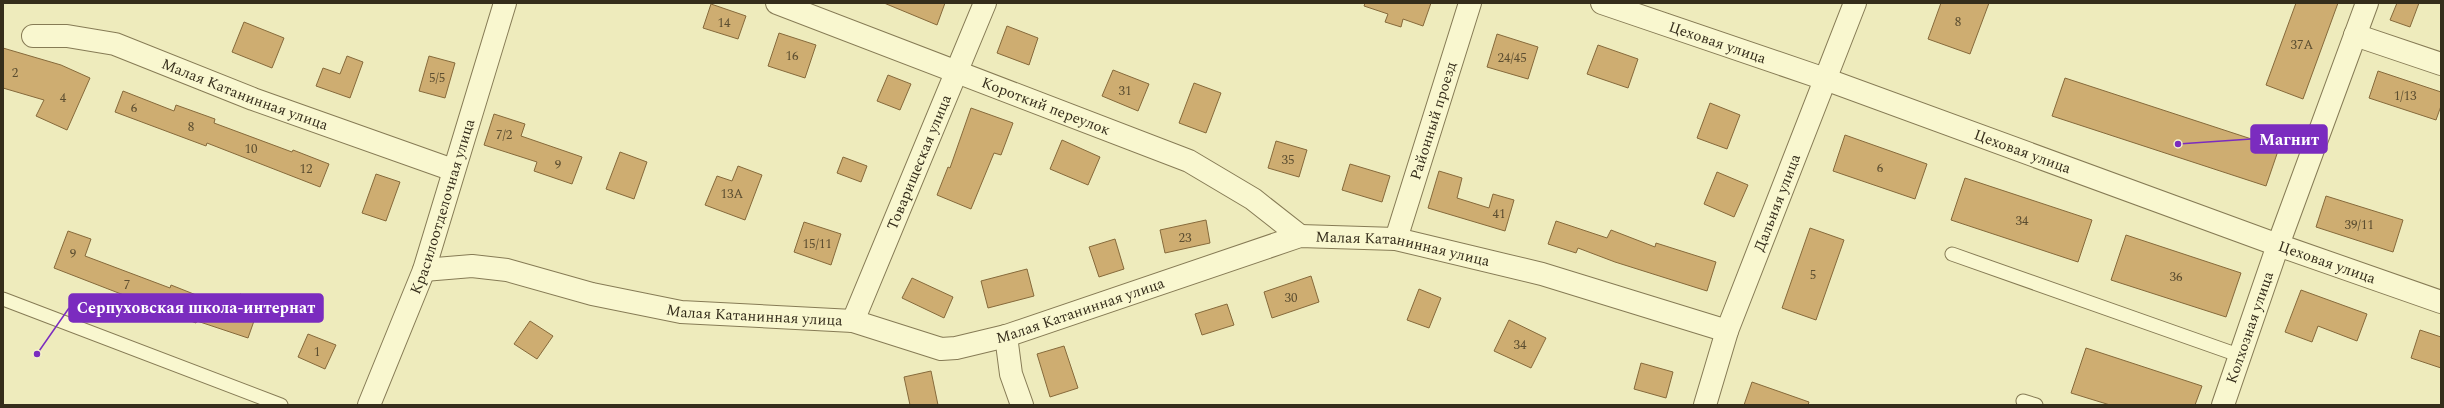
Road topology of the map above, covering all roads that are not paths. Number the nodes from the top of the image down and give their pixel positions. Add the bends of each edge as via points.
1 (505, 3) edge
2 (777, 3) edge
3 (985, 3) edge
4 (1470, 3) edge
5 (1602, 3) edge
6 (1855, 3) edge
7 (2367, 3) edge
8 (2355, 35) junction
9 (33, 36) dead end
10 (2441, 64) edge
11 (958, 71) junction
12 (1825, 79) junction
13 (453, 170) junction
14 (1300, 236) junction
15 (1396, 239) junction
16 (2278, 245) junction
17 (1952, 254) dead end
18 (424, 270) junction
19 (3, 299) edge
20 (2441, 302) edge
21 (853, 321) junction
22 (1727, 332) junction
23 (1006, 336) junction
24 (2241, 356) junction
25 (2023, 401) dead end
26 (281, 405) edge
27 (369, 405) edge
28 (1022, 405) edge
29 (1705, 405) edge
30 (2036, 405) edge
31 (2223, 405) edge

1 - 13 street, Красилоотделочная улица
2 - 11 street, Короткий переулок
3 - 11 street, Товарищеская улица
4 - 15 street, Районный проезд
5 - 12 street, Цеховая улица
6 - 12 street, Дальняя улица
7 - 8 street, Колхозная улица
8 - 10 street
8 - 16 street, Колхозная улица
9 - 13 street, Малая Катанинная улица via 68,36 115,44 253,99
11 - 14 street, Короткий переулок via 1189,162 1253,199
11 - 21 street, Товарищеская улица
12 - 16 street, Цеховая улица
12 - 22 street, Дальняя улица
13 - 18 street, Красилоотделочная улица
14 - 15 street, Малая Катанинная улица
14 - 23 street, Малая Катанинная улица
15 - 22 street, Малая Катанинная улица via 1542,274
16 - 20 street, Цеховая улица
16 - 24 street, Колхозная улица
17 - 24 lane
18 - 21 street, Малая Катанинная улица via 472,266 507,270 592,294 681,312
18 - 27 street, Красилоотделочная улица
19 - 26 lane
21 - 23 street, Малая Катанинная улица via 941,349
22 - 29 street, Дальняя улица
23 - 28 street via 1011,374
24 - 31 street, Колхозная улица
25 - 30 lane

